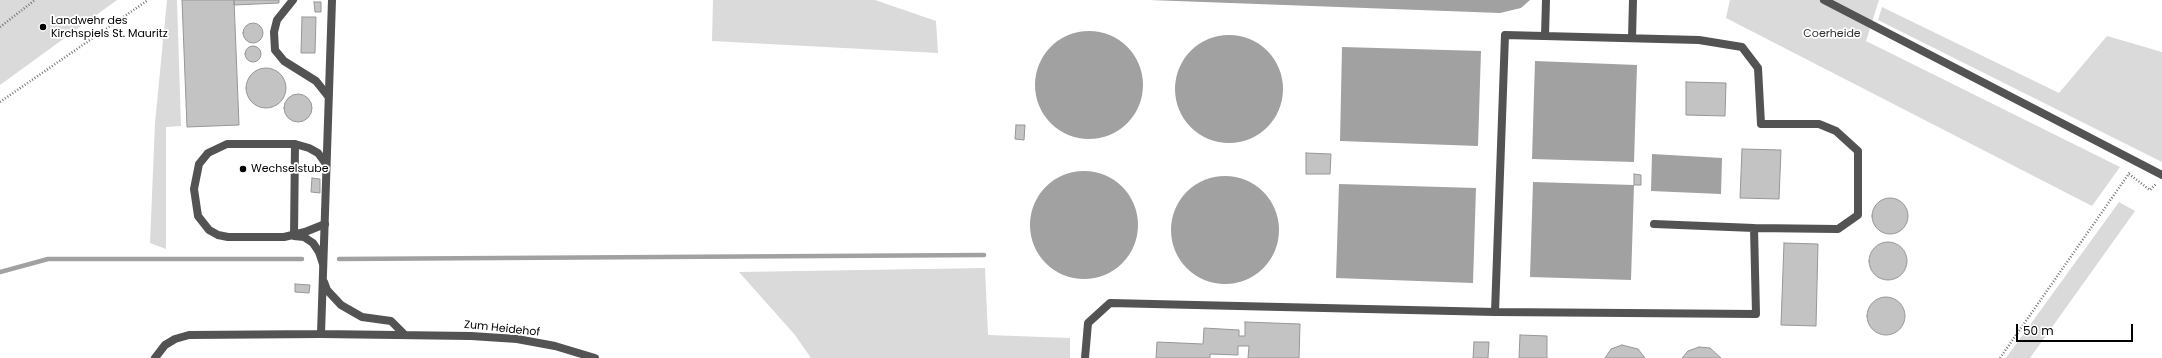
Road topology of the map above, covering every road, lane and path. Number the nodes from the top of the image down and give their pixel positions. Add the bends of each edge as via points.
1 (35, 0) edge
2 (148, 0) edge
3 (293, 0) edge
4 (332, 0) edge
5 (1546, 0) edge
6 (1633, 0) edge
7 (1824, 0) edge
8 (0, 27) edge
9 (1545, 36) junction
10 (1632, 38) junction
11 (328, 96) junction
12 (0, 102) edge
13 (295, 144) junction
14 (2137, 162) junction
15 (326, 164) junction
16 (2129, 174) junction
17 (2160, 179) edge
18 (325, 224) junction
19 (1654, 224) dead end
20 (1754, 228) junction
21 (294, 236) junction
22 (323, 266) junction
23 (323, 280) junction
24 (1496, 312) junction
25 (321, 334) junction
26 (405, 335) junction
27 (155, 358) edge
28 (595, 358) edge
29 (1085, 358) edge
30 (2000, 358) edge

1 - 8 path
2 - 12 path
3 - 11 street via 277,20 274,32 275,50 284,61 316,81
4 - 11 street
5 - 9 street
6 - 10 street
7 - 14 street
9 - 10 street
9 - 24 street via 1505,35
10 - 20 street via 1699,40 1742,47 1758,68 1761,124 1819,124 1836,131 1858,151 1858,215 1838,229
11 - 15 street
13 - 15 street via 318,153
13 - 21 street
13 - 21 street via 227,144 217,148 199,164 194,189 198,216 209,230 218,235
14 - 16 path
14 - 17 street
15 - 18 street
16 - 17 path via 2150,190
16 - 30 path
18 - 21 street
18 - 22 street
19 - 20 street
20 - 24 street via 1756,314
21 - 22 street via 304,237 313,243
22 - 23 street
23 - 25 street
23 - 26 street via 341,305 362,317 390,321
24 - 29 street via 1110,303 1088,323
25 - 26 street, Zum Heidehof
25 - 27 street, Zum Heidehof via 189,335 165,345
26 - 28 street, Zum Heidehof via 517,339 555,346

